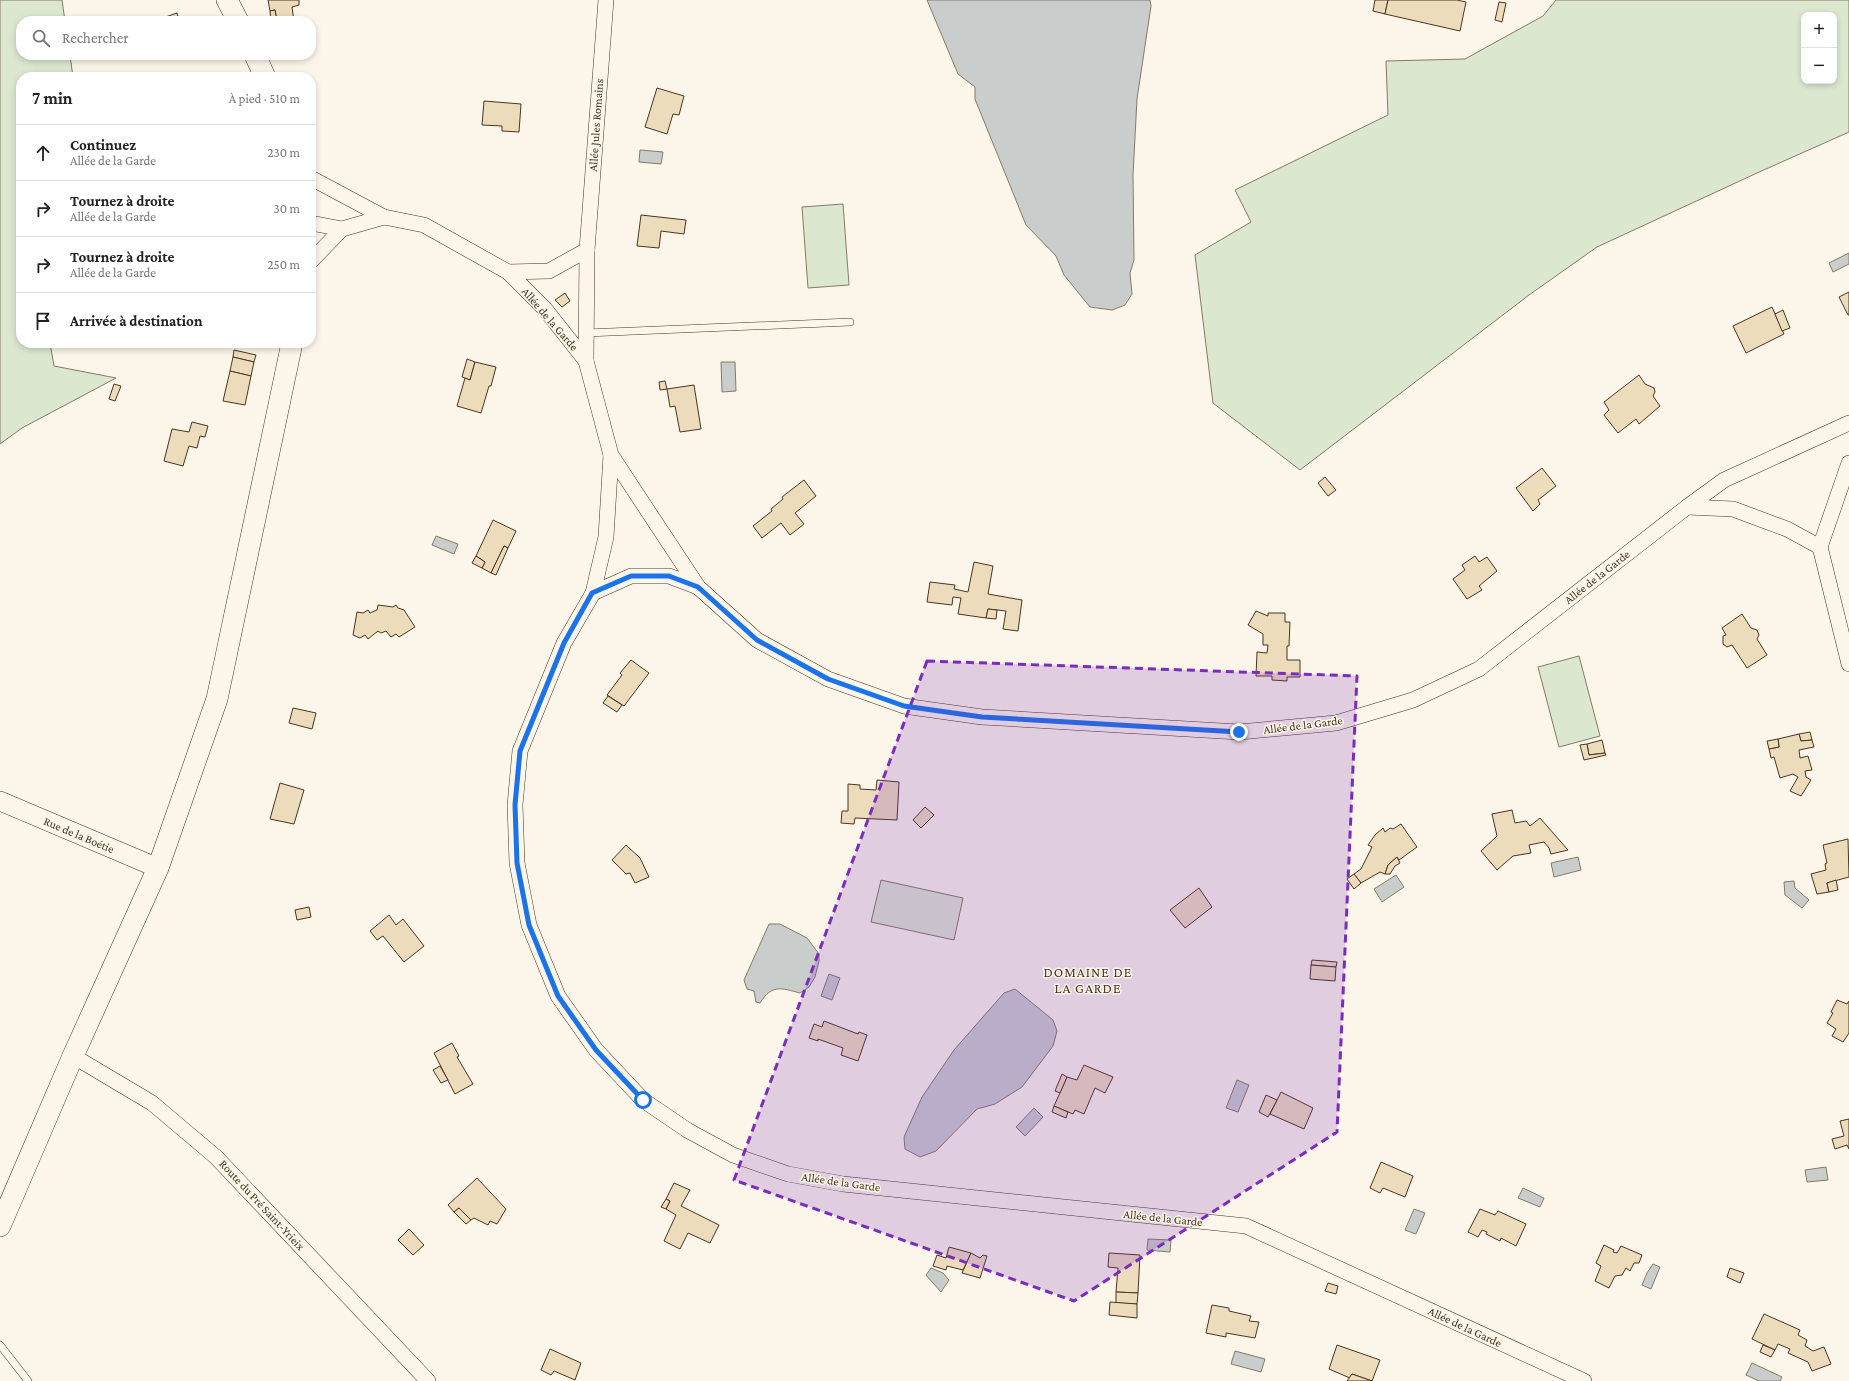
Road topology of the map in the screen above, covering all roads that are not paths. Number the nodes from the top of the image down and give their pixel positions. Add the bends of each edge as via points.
1 (227, 0) edge
2 (606, 0) edge
3 (235, 16) edge
4 (316, 181) edge
5 (384, 217) junction
6 (316, 224) edge
7 (342, 229) junction
8 (587, 250) junction
9 (316, 256) edge
10 (508, 272) junction
11 (850, 322) dead end
12 (586, 333) junction
13 (291, 348) edge
14 (586, 361) junction
15 (1849, 423) edge
16 (611, 455) junction
17 (1849, 463) edge
18 (1687, 507) junction
19 (1820, 547) junction
20 (698, 587) junction
21 (592, 593) junction
22 (1849, 664) edge
23 (0, 801) edge
24 (158, 868) junction
25 (73, 1056) junction
26 (0, 1226) edge
27 (0, 1345) edge
28 (28, 1381) edge
29 (428, 1381) edge
30 (1584, 1381) edge

1 - 3 main road
2 - 8 street, Allée Jules Romains
4 - 5 street, Allée de la Garde
5 - 7 street, Allée de la Garde
5 - 10 street, Allée de la Garde via 424,225
6 - 7 street, Allée de la Garde
7 - 9 street, Allée de la Garde
8 - 10 street via 549,271
8 - 12 street, Allée Jules Romains
10 - 14 street, Allée de la Garde via 545,309
11 - 12 lane
12 - 14 street, Allée Jules Romains
13 - 24 main road via 217,699
14 - 16 street, Allée de la Garde
15 - 18 street, Allée de la Garde via 1724,480
16 - 20 street, Allée de la Garde
16 - 21 street, Allée de la Garde via 606,537
17 - 19 street
18 - 19 street via 1733,509 1787,529
18 - 20 street, Allée de la Garde via 1478,668 1413,700 1336,723 1239,732 982,717 904,706 828,679 757,640
19 - 22 street
20 - 21 street, Allée de la Garde via 669,576 631,576
21 - 30 street, Allée de la Garde via 564,643 520,751 515,805 517,863 529,925 558,996 596,1050 643,1100 687,1130 733,1155 788,1174 843,1184 1246,1226
23 - 24 street, Rue de la Boétie
24 - 25 main road
25 - 26 main road
25 - 29 street, Route du Pré Saint-Yrieix via 152,1103 216,1157
27 - 28 lane

